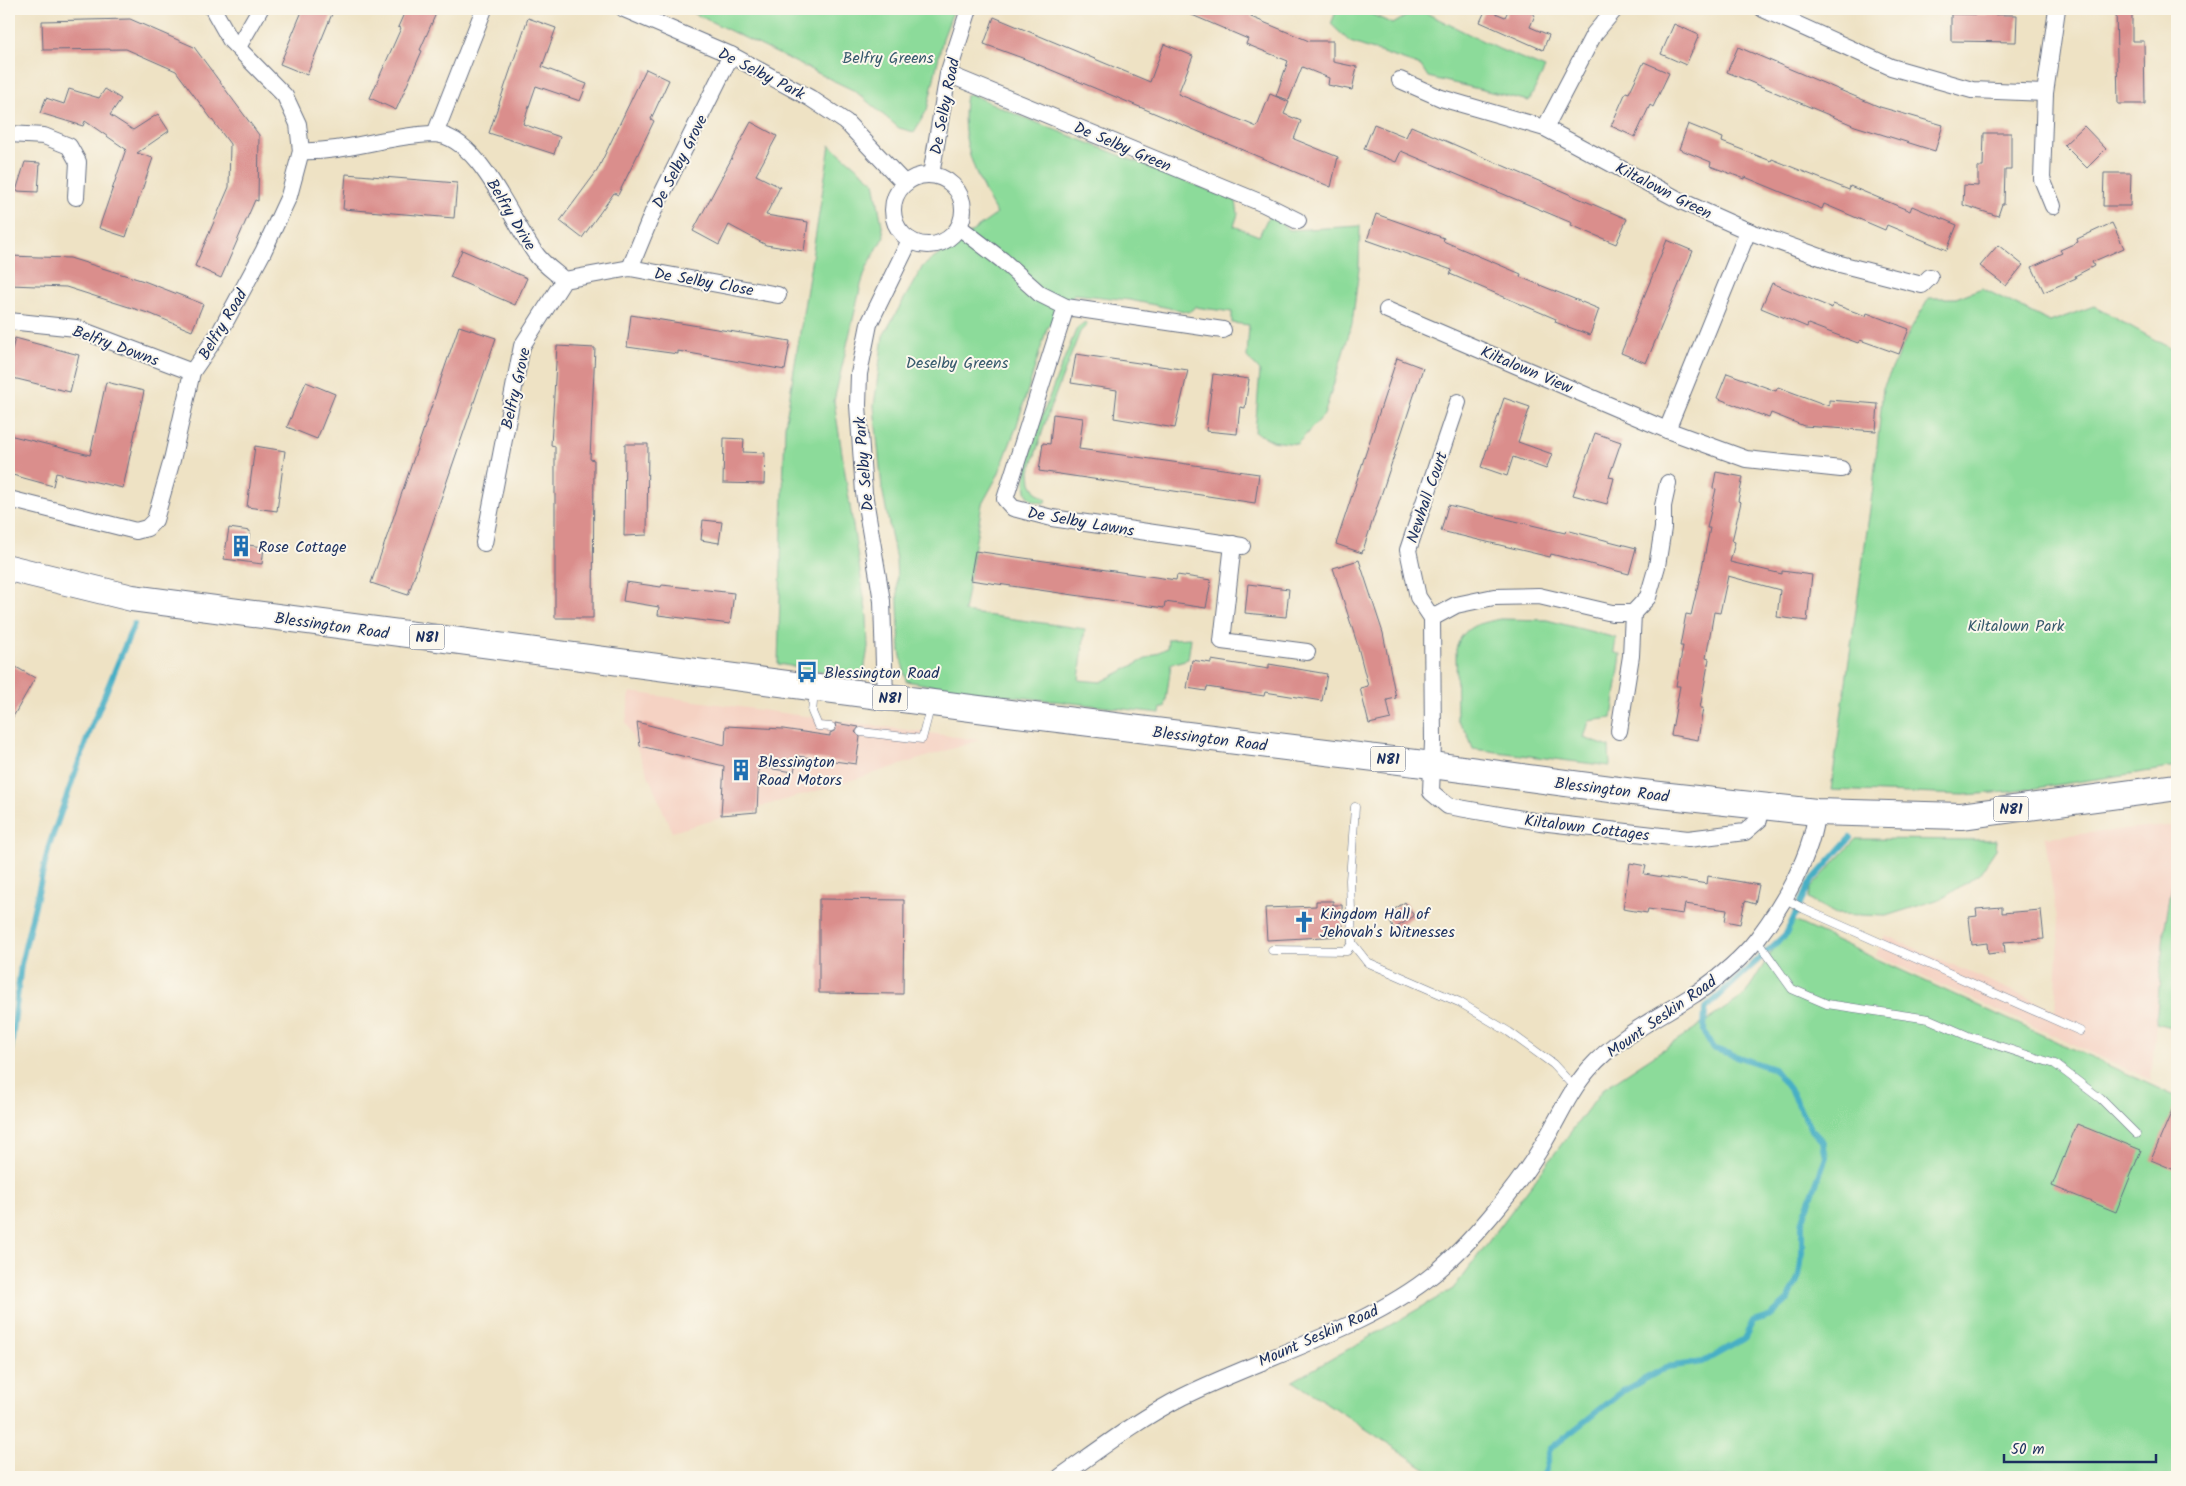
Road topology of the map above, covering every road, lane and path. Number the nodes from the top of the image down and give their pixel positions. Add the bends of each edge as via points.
1 (213, 9) edge
2 (260, 9) edge
3 (484, 9) edge
4 (624, 9) edge
5 (970, 9) edge
6 (1615, 9) edge
7 (1763, 9) edge
8 (2057, 9) edge
9 (238, 47) junction
10 (731, 55) junction
11 (948, 74) junction
12 (1400, 80) dead end
13 (2045, 93) junction
14 (1545, 128) junction
15 (9, 134) edge
16 (435, 134) junction
17 (301, 151) junction
18 (931, 175) junction
19 (904, 183) junction
20 (76, 197) dead end
21 (2053, 206) dead end
22 (1298, 221) dead end
23 (959, 227) junction
24 (1748, 231) junction
25 (910, 240) junction
26 (630, 268) junction
27 (1930, 277) dead end
28 (564, 280) junction
29 (778, 295) dead end
30 (1066, 307) junction
31 (1387, 310) dead end
32 (9, 321) edge
33 (1223, 330) dead end
34 (192, 372) junction
35 (1458, 402) dead end
36 (1667, 430) junction
37 (1841, 469) dead end
38 (1668, 482) dead end
39 (9, 499) edge
40 (484, 543) dead end
41 (9, 568) edge
42 (1633, 613) junction
43 (1432, 618) junction
44 (1307, 652) dead end
45 (815, 687) junction
46 (885, 697) junction
47 (931, 703) junction
48 (831, 727) dead end
49 (1619, 731) dead end
50 (861, 732) dead end
51 (1432, 765) junction
52 (2177, 787) edge
53 (1759, 806) junction
54 (1355, 807) dead end
55 (1816, 812) junction
56 (1789, 901) junction
57 (1352, 943) junction
58 (1759, 945) junction
59 (1272, 950) dead end
60 (2080, 1031) dead end
61 (1574, 1088) junction
62 (2136, 1134) dead end
63 (1060, 1477) edge

1 - 9 street, Belfry Road via 231,41
2 - 9 street
3 - 16 street
4 - 10 street, De Selby Park
5 - 11 street, De Selby Road
6 - 14 street via 1594,34
7 - 13 street via 1891,67 1972,90
8 - 13 street
9 - 17 street, Belfry Road via 285,96 298,124
10 - 19 street, De Selby Park via 810,98 846,122
10 - 26 street, De Selby Grove via 652,212
11 - 18 street, De Selby Road
11 - 22 street, De Selby Green via 1264,204
12 - 14 street, Kiltalown Green via 1441,98
13 - 21 street via 2042,178
14 - 24 street, Kiltalown Green via 1681,201
15 - 20 street via 44,136 69,146 78,162
16 - 17 street via 322,152
16 - 28 street, Belfry Drive via 458,142 491,178 536,255
17 - 34 street, Belfry Road via 289,196 262,252 221,330
18 - 19 street via 922,175
18 - 23 street via 952,184 959,193 963,204
19 - 25 street via 897,192 892,213 901,233
23 - 25 street via 942,242 920,244
23 - 30 street via 1040,294
24 - 27 street, Kiltalown Green via 1840,264 1913,283 1922,285
24 - 36 street
25 - 46 street, De Selby Park via 869,324 859,374 864,493 882,601
26 - 28 street
26 - 29 street, De Selby Close
28 - 40 street, Belfry Grove via 522,346
30 - 33 street
30 - 44 street, De Selby Lawns via 1005,500 1013,508 1052,518 1238,545 1222,641
31 - 36 street, Kiltalown View
32 - 34 street, Belfry Downs via 76,328
34 - 39 street, Belfry Road via 155,520 147,528 136,530
35 - 43 street, Newhall Court via 1408,550 1418,597
36 - 37 street, Kiltalown View via 1746,459
38 - 42 street via 1662,506 1657,566 1648,598
41 - 45 main road, Blessington Road / N81 via 132,598
42 - 43 street via 1612,613 1539,596 1494,597 1456,605
42 - 49 street via 1632,656
43 - 51 street
45 - 46 main road, Blessington Road / N81
45 - 48 lane via 812,712 818,726
46 - 47 main road, Blessington Road / N81
47 - 50 lane via 922,738
47 - 51 main road, Blessington Road / N81
51 - 53 main road, Blessington Road / N81
51 - 53 street, Kiltalown Cottages via 1431,792 1448,806 1540,822 1688,839 1745,832 1759,820
52 - 55 main road, Blessington Road / N81 via 1961,816
53 - 55 main road, Blessington Road / N81
54 - 57 lane via 1350,880
55 - 56 street, Mount Seskin Road via 1815,830
56 - 58 street, Mount Seskin Road
56 - 60 lane
57 - 59 lane via 1346,951
57 - 61 lane via 1367,962 1459,1002 1509,1032 1554,1064
58 - 61 street, Mount Seskin Road via 1696,993 1607,1052
58 - 62 lane via 1792,989 1827,1004 1929,1019 1968,1036 2055,1064 2101,1099
61 - 63 street, Mount Seskin Road via 1537,1154 1488,1219 1435,1273 1388,1304 1342,1328 1180,1398 1137,1423

